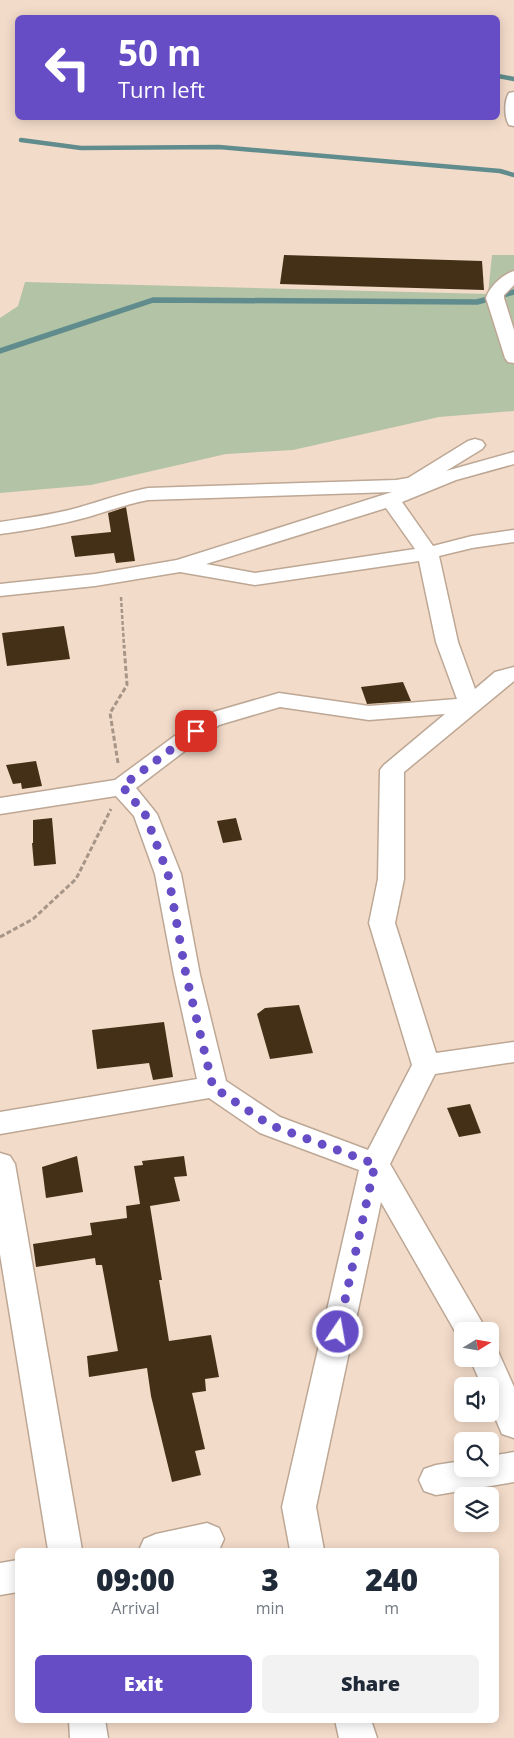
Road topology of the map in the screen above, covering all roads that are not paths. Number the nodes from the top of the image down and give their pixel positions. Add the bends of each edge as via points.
1 (514, 96) edge
2 (514, 122) edge
3 (514, 276) edge
4 (514, 358) edge
5 (474, 445) dead end
6 (514, 458) edge
7 (390, 500) junction
8 (0, 528) edge
9 (514, 536) edge
10 (428, 553) junction
11 (180, 566) junction
12 (0, 590) edge
13 (514, 674) edge
14 (470, 705) junction
15 (122, 786) junction
16 (0, 806) edge
17 (514, 1052) edge
18 (426, 1065) junction
19 (213, 1087) junction
20 (0, 1123) edge
21 (0, 1164) edge
22 (375, 1164) junction
23 (466, 1322) edge
24 (490, 1368) edge
25 (514, 1424) edge
26 (514, 1467) edge
27 (436, 1480) dead end
28 (207, 1539) dead end
29 (65, 1548) edge
30 (165, 1548) edge
31 (307, 1548) edge
32 (15, 1576) edge
33 (0, 1579) edge
34 (86, 1723) edge
35 (354, 1723) edge
36 (89, 1738) edge
37 (358, 1738) edge

1 - 2 street
3 - 4 street via 496,293 495,298
5 - 8 street via 414,482 396,486 148,494 37,523
6 - 7 street via 449,476
7 - 10 street
7 - 11 street
9 - 10 street
10 - 11 street via 255,579
10 - 14 street via 447,642
11 - 12 street via 95,580
13 - 14 street via 503,677
14 - 15 street via 369,713 279,700 211,720
14 - 18 street via 392,770 391,879 382,923
15 - 16 street
15 - 19 street via 145,814 168,874 186,975
17 - 18 street
18 - 22 street
19 - 20 street
19 - 22 street via 270,1125
21 - 29 street
22 - 23 street
22 - 31 street via 299,1507
24 - 25 street
26 - 27 street
28 - 30 street
32 - 33 street
34 - 36 street
35 - 37 street

